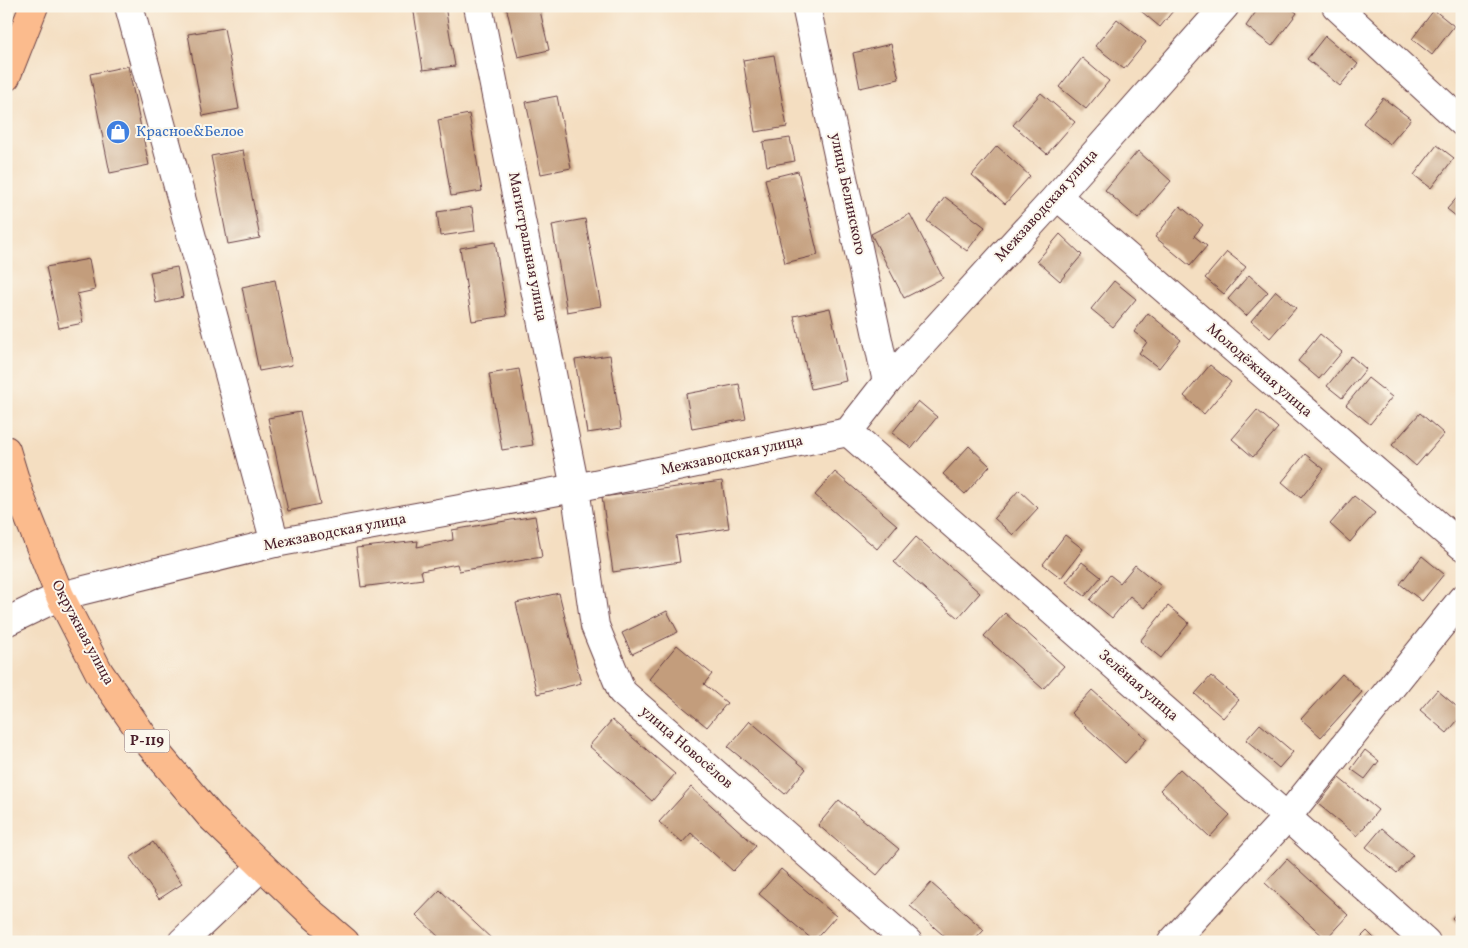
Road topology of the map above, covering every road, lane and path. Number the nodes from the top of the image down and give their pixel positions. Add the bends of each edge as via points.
1 (34, 6) edge
2 (129, 6) edge
3 (478, 6) edge
4 (806, 6) edge
5 (1225, 6) edge
6 (1336, 6) edge
7 (6, 77) edge
8 (1462, 122) edge
9 (1057, 196) junction
10 (887, 382) junction
11 (848, 432) junction
12 (6, 450) edge
13 (575, 488) junction
14 (13, 497) edge
15 (275, 543) junction
16 (1462, 546) edge
17 (60, 596) junction
18 (1462, 599) edge
19 (6, 622) edge
20 (1287, 817) junction
21 (262, 866) junction
22 (182, 942) edge
23 (345, 942) edge
24 (908, 942) edge
25 (1172, 942) edge
26 (1426, 942) edge

1 - 7 highway
2 - 15 street
3 - 13 street, Магистральная улица
4 - 10 street, улица Белинского
5 - 9 street, Межзаводская улица
6 - 8 street
9 - 10 street, Межзаводская улица
9 - 16 street, Молодёжная улица
10 - 11 street, Межзаводская улица
11 - 13 street, Межзаводская улица
11 - 20 street, Зелёная улица
12 - 14 highway, Окружная улица / Р-119
13 - 15 street, Межзаводская улица
13 - 24 street, улица Новосёлов via 596,626 622,692
14 - 17 highway, Окружная улица / Р-119
15 - 17 street, Межзаводская улица
17 - 19 street, Межзаводская улица
17 - 21 highway, Окружная улица / Р-119 via 99,672 146,740 211,817
18 - 20 street
20 - 25 street
20 - 26 street, Зелёная улица
21 - 22 street
21 - 23 highway, Окружная улица / Р-119

